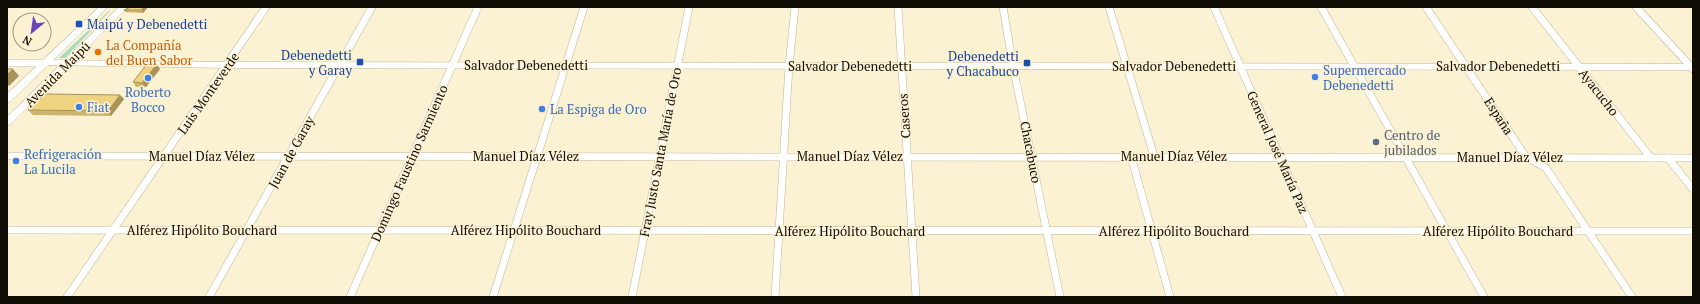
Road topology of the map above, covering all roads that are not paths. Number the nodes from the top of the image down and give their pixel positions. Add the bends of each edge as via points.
1 (104, 7) edge
2 (124, 7) edge
3 (266, 7) edge
4 (372, 7) edge
5 (478, 7) edge
6 (584, 7) edge
7 (689, 7) edge
8 (794, 7) edge
9 (898, 7) edge
10 (1003, 7) edge
11 (1109, 7) edge
12 (1214, 7) edge
13 (1321, 7) edge
14 (1426, 7) edge
15 (1532, 7) edge
16 (1636, 7) edge
17 (45, 63) junction
18 (7, 64) edge
19 (67, 64) junction
20 (453, 64) junction
21 (227, 65) junction
22 (340, 65) junction
23 (566, 65) junction
24 (677, 65) junction
25 (789, 66) junction
26 (902, 66) junction
27 (1013, 66) junction
28 (1127, 66) junction
29 (1239, 66) junction
30 (1353, 66) junction
31 (1466, 66) junction
32 (1579, 67) junction
33 (1692, 68) edge
34 (7, 100) edge
35 (7, 123) edge
36 (7, 156) edge
37 (164, 156) junction
38 (289, 156) junction
39 (413, 156) junction
40 (537, 156) junction
41 (660, 156) junction
42 (784, 156) junction
43 (907, 156) junction
44 (1032, 156) junction
45 (1131, 156) junction
46 (1154, 156) junction
47 (1281, 156) junction
48 (1405, 156) junction
49 (1526, 157) junction
50 (1651, 158) junction
51 (1668, 158) junction
52 (1693, 158) edge
53 (1693, 189) edge
54 (7, 230) edge
55 (113, 230) junction
56 (247, 230) junction
57 (380, 230) junction
58 (514, 230) junction
59 (645, 230) junction
60 (779, 230) junction
61 (912, 231) junction
62 (1046, 231) junction
63 (1152, 231) junction
64 (1313, 231) junction
65 (1446, 231) junction
66 (1587, 231) junction
67 (1693, 231) edge
68 (67, 297) edge
69 (209, 297) edge
70 (350, 297) edge
71 (493, 297) edge
72 (632, 297) edge
73 (776, 297) edge
74 (916, 297) edge
75 (1060, 297) edge
76 (1170, 297) edge
77 (1342, 297) edge
78 (1484, 297) edge
79 (1632, 297) edge

1 - 17 main road, Avenida Maipú
2 - 19 main road, Avenida Maipú
3 - 21 street, Luis Monteverde
4 - 22 street, Juan de Garay
5 - 20 street, Domingo Faustino Sarmiento
6 - 23 street
7 - 24 street, Fray Justo Santa María de Oro
8 - 25 street
9 - 26 street, Caseros
10 - 27 street, Chacabuco
11 - 28 street
12 - 29 street, General José María Paz
13 - 30 street
14 - 31 street, España
15 - 32 street, Ayacucho
16 - 33 street
17 - 18 street, Salvador Debenedetti
17 - 19 street, Salvador Debenedetti
17 - 34 main road, Avenida Maipú
19 - 21 street, Salvador Debenedetti
19 - 35 main road, Avenida Maipú
20 - 22 street, Salvador Debenedetti
20 - 23 street, Salvador Debenedetti
20 - 39 street, Domingo Faustino Sarmiento
21 - 22 street, Salvador Debenedetti
21 - 37 street, Luis Monteverde
22 - 38 street, Juan de Garay
23 - 24 street, Salvador Debenedetti
23 - 40 street
24 - 25 street, Salvador Debenedetti
24 - 41 street, Fray Justo Santa María de Oro
25 - 26 street, Salvador Debenedetti
25 - 42 street
26 - 27 street, Salvador Debenedetti
26 - 43 street, Caseros
27 - 28 street, Salvador Debenedetti
27 - 44 street, Chacabuco
28 - 29 street, Salvador Debenedetti
28 - 46 street
29 - 30 street, Salvador Debenedetti
29 - 47 street, General José María Paz
30 - 31 street, Salvador Debenedetti
30 - 48 street
31 - 32 street, Salvador Debenedetti
31 - 49 street, España
32 - 33 street, Salvador Debenedetti
32 - 50 street, Ayacucho
36 - 37 street, Manuel Díaz Vélez
37 - 38 street, Manuel Díaz Vélez
37 - 55 street, Luis Monteverde
38 - 39 street, Manuel Díaz Vélez
38 - 56 street, Juan de Garay
39 - 40 street, Manuel Díaz Vélez
39 - 57 street, Domingo Faustino Sarmiento
40 - 41 street, Manuel Díaz Vélez
40 - 58 street
41 - 42 street, Manuel Díaz Vélez
41 - 59 street, Fray Justo Santa María de Oro
42 - 43 street, Manuel Díaz Vélez
42 - 60 street
43 - 44 street, Manuel Díaz Vélez
43 - 61 street, Caseros
44 - 45 street, Manuel Díaz Vélez
44 - 62 street, Chacabuco
45 - 46 street, Manuel Díaz Vélez
45 - 63 street
46 - 47 street, Manuel Díaz Vélez
47 - 48 street, Manuel Díaz Vélez
47 - 64 street, General José María Paz
48 - 49 street, Manuel Díaz Vélez
48 - 65 street
49 - 50 street, Manuel Díaz Vélez
49 - 66 street, España via 1546,168
50 - 51 street, Manuel Díaz Vélez
51 - 52 street, Manuel Díaz Vélez
51 - 53 street
54 - 55 street, Alférez Hipólito Bouchard
55 - 56 street, Alférez Hipólito Bouchard
55 - 68 street, Luis Monteverde
56 - 57 street, Alférez Hipólito Bouchard
56 - 69 street, Juan de Garay
57 - 58 street, Alférez Hipólito Bouchard
57 - 70 street, Domingo Faustino Sarmiento
58 - 59 street, Alférez Hipólito Bouchard
58 - 71 street
59 - 60 street, Alférez Hipólito Bouchard
59 - 72 street, Fray Justo Santa María de Oro
60 - 61 street, Alférez Hipólito Bouchard
60 - 73 street
61 - 62 street, Alférez Hipólito Bouchard
61 - 74 street, Caseros
62 - 63 street, Alférez Hipólito Bouchard
62 - 75 street, Chacabuco
63 - 64 street, Alférez Hipólito Bouchard
63 - 76 street
64 - 65 street, Alférez Hipólito Bouchard
64 - 77 street, General José María Paz
65 - 66 street, Alférez Hipólito Bouchard
65 - 78 street
66 - 67 street, Alférez Hipólito Bouchard
66 - 79 street, España

